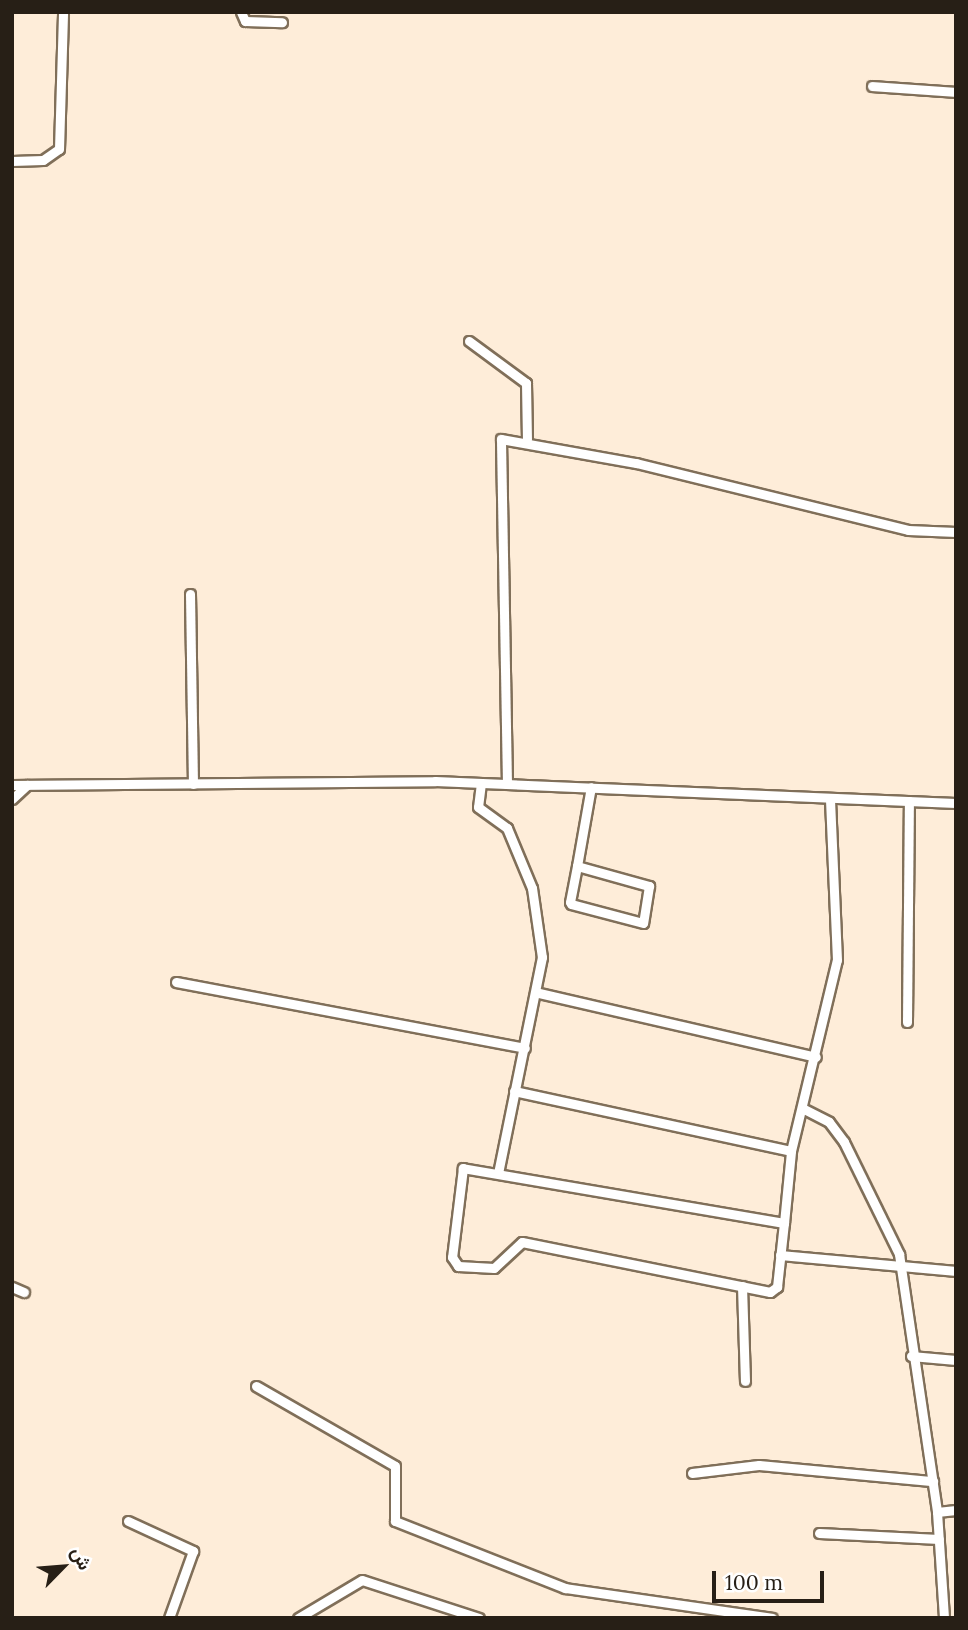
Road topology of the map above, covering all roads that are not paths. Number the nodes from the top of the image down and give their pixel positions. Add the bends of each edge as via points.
1 (63, 12) edge
2 (241, 12) edge
3 (282, 22) dead end
4 (872, 86) dead end
5 (956, 92) edge
6 (12, 162) edge
7 (469, 341) dead end
8 (527, 439) junction
9 (956, 532) edge
10 (190, 594) dead end
11 (481, 783) junction
12 (193, 784) junction
13 (507, 784) junction
14 (12, 785) edge
15 (27, 785) junction
16 (591, 787) junction
17 (830, 798) junction
18 (12, 799) edge
19 (909, 801) junction
20 (956, 803) edge
21 (577, 866) junction
22 (176, 982) dead end
23 (539, 993) junction
24 (907, 1022) dead end
25 (525, 1048) junction
26 (816, 1057) junction
27 (514, 1091) junction
28 (802, 1108) junction
29 (791, 1151) junction
30 (498, 1174) junction
31 (784, 1223) junction
32 (780, 1255) junction
33 (902, 1267) junction
34 (956, 1271) edge
35 (742, 1286) junction
36 (12, 1287) edge
37 (24, 1292) dead end
38 (911, 1356) junction
39 (956, 1360) edge
40 (745, 1381) dead end
41 (256, 1386) dead end
42 (692, 1473) dead end
43 (933, 1482) junction
44 (956, 1510) edge
45 (937, 1512) junction
46 (128, 1521) dead end
47 (819, 1533) dead end
48 (939, 1539) junction
49 (169, 1618) edge
50 (298, 1618) edge
51 (479, 1618) edge
52 (772, 1618) edge
53 (944, 1618) edge

1 - 6 street via 59,149 43,160
2 - 3 street via 245,21
4 - 5 street
7 - 8 street via 526,383
8 - 9 street via 894,527
8 - 13 street via 509,436 499,443
10 - 12 street
11 - 12 street
11 - 13 street
11 - 23 street via 478,807 511,834 536,900
12 - 15 street
13 - 16 street
14 - 15 street
15 - 18 street
16 - 17 street
16 - 21 street
17 - 19 street
17 - 26 street via 840,918 831,1001
19 - 20 street
19 - 24 street
21 - 21 street via 572,906 643,923 649,886
22 - 25 street
23 - 25 street
23 - 26 street
25 - 27 street
26 - 28 street
27 - 29 street
27 - 30 street
28 - 29 street
28 - 33 street via 821,1115 844,1142
29 - 31 street
30 - 31 street
30 - 35 street via 463,1168 454,1211 458,1266 494,1268 522,1242
31 - 32 street
32 - 33 street
32 - 35 street via 773,1291
33 - 34 street
33 - 38 street
35 - 40 street
36 - 37 street
38 - 39 street
38 - 43 street
41 - 52 street via 395,1466 395,1521 574,1590
42 - 43 street via 759,1465
43 - 45 street
44 - 45 street
45 - 48 street
46 - 49 street via 193,1551
47 - 48 street
48 - 53 street
50 - 51 street via 362,1580

